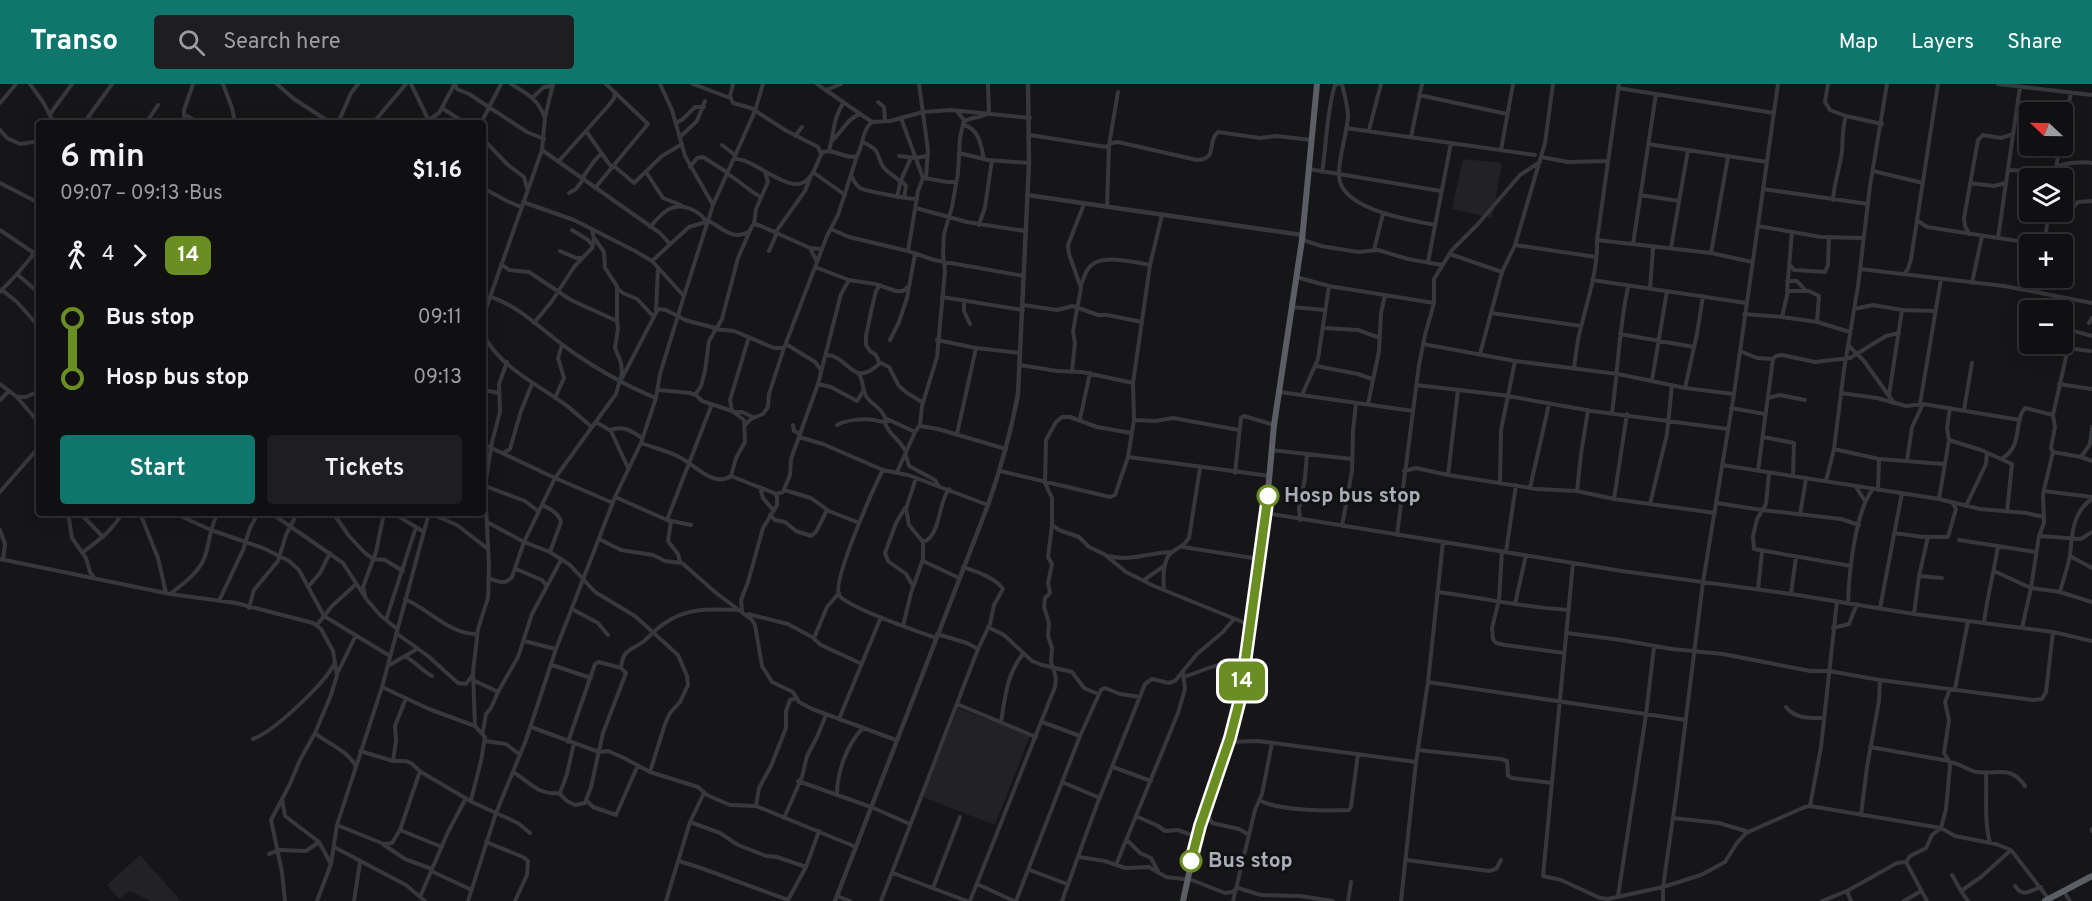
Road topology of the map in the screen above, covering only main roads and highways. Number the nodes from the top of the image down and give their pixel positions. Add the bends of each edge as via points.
1 (1317, 84) edge
2 (2092, 876) edge
3 (2047, 900) edge
4 (1183, 901) edge

1 - 4 highway via 1302,237 1240,699 1197,837
2 - 3 highway

